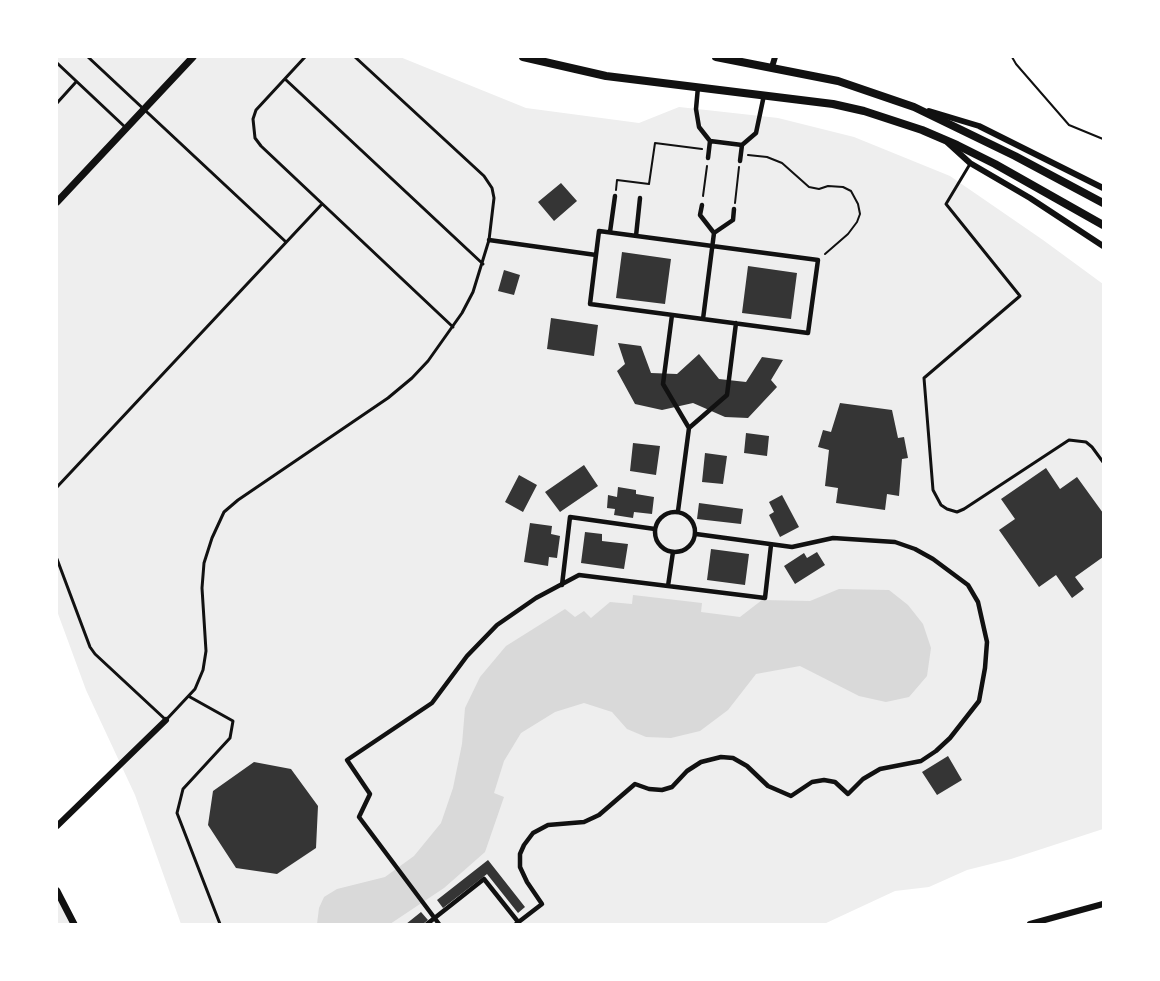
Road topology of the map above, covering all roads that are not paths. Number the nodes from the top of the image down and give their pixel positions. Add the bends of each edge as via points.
1 (88, 57) edge
2 (193, 57) edge
3 (305, 57) edge
4 (355, 57) edge
5 (523, 57) edge
6 (716, 57) edge
7 (775, 57) edge
8 (57, 63) edge
9 (772, 67) junction
10 (285, 78) junction
11 (77, 81) junction
12 (698, 87) junction
13 (764, 95) junction
14 (57, 103) edge
15 (914, 106) junction
16 (144, 109) junction
17 (127, 128) junction
18 (945, 140) junction
19 (710, 141) junction
20 (742, 144) junction
21 (708, 158) road end
22 (740, 161) road end
23 (970, 164) junction
24 (1103, 188) edge
25 (615, 196) dead end
26 (640, 198) dead end
27 (57, 202) edge
28 (1103, 203) edge
29 (322, 204) junction
30 (702, 205) road end
31 (734, 209) road end
32 (1103, 225) edge
33 (610, 232) junction
34 (714, 233) junction
35 (636, 236) junction
36 (489, 240) junction
37 (286, 242) junction
38 (712, 246) junction
39 (1103, 246) edge
40 (596, 255) junction
41 (483, 264) junction
42 (672, 315) junction
43 (703, 319) junction
44 (736, 323) junction
45 (453, 327) junction
46 (689, 428) junction
47 (1103, 462) edge
48 (57, 487) edge
49 (678, 511) junction
50 (655, 529) junction
51 (696, 534) junction
52 (771, 544) junction
53 (673, 552) junction
54 (57, 559) edge
55 (562, 585) junction
56 (668, 586) junction
57 (189, 697) junction
58 (166, 720) junction
59 (57, 826) edge
60 (57, 891) edge
61 (1103, 904) edge
62 (435, 918) junction
63 (518, 923) edge
64 (74, 924) edge
65 (219, 924) edge
66 (427, 924) edge
67 (440, 924) edge
68 (1030, 924) edge

1 - 16 lane
2 - 16 street
3 - 10 lane
4 - 36 lane via 484,176 494,198
5 - 12 main road via 606,76
6 - 9 main road
7 - 9 street
8 - 11 lane
9 - 15 main road via 838,81
10 - 29 lane via 256,110 255,138
10 - 41 lane
11 - 14 lane
11 - 17 lane
12 - 13 main road
12 - 19 street via 699,127
13 - 18 main road via 864,111
13 - 20 street via 756,133
15 - 24 street via 979,126
15 - 28 main road
16 - 17 street
16 - 37 lane
17 - 27 street
18 - 23 street
18 - 32 main road
19 - 20 street
19 - 21 street
20 - 22 street
23 - 39 street
23 - 47 lane via 946,204 1020,296 924,378 933,490 941,505 957,512 1069,440 1086,442
25 - 33 street
26 - 35 street
29 - 37 lane
29 - 45 lane
30 - 34 street via 700,215
31 - 34 street via 732,220
33 - 35 street
33 - 40 street via 599,231
34 - 38 street
35 - 38 street
36 - 40 street
36 - 41 lane
37 - 48 lane
38 - 43 street
38 - 44 street via 818,260 808,333
40 - 42 street via 590,304
41 - 45 lane via 473,292
42 - 43 street
42 - 46 street via 663,384
43 - 44 street
44 - 46 street via 727,394
45 - 57 lane via 428,361 388,398 224,512 204,563 206,651 203,670
46 - 49 street
49 - 50 street via 659,519
49 - 51 street via 688,515
50 - 53 street via 663,548
50 - 55 street via 570,518
51 - 52 street
51 - 53 street via 692,544
52 - 56 street via 765,598
52 - 63 street via 792,547 833,538 895,542 952,571 968,585 978,602 987,642 982,692 976,708 936,751 921,761 880,769 848,794 835,782 824,780 812,782 791,796 768,786 733,758 721,757 701,762 672,787 649,789 635,784 599,815 584,822 548,825 533,833 520,854 520,867 542,904
53 - 56 street
54 - 58 lane via 90,647
55 - 56 street via 579,575
55 - 62 street via 497,625 467,656 432,703 347,760 370,794 360,817
57 - 58 lane
57 - 65 lane via 234,720 230,738 183,789 177,813
58 - 59 street
60 - 64 street
61 - 68 street
62 - 63 street via 484,879
62 - 66 street
62 - 67 street

